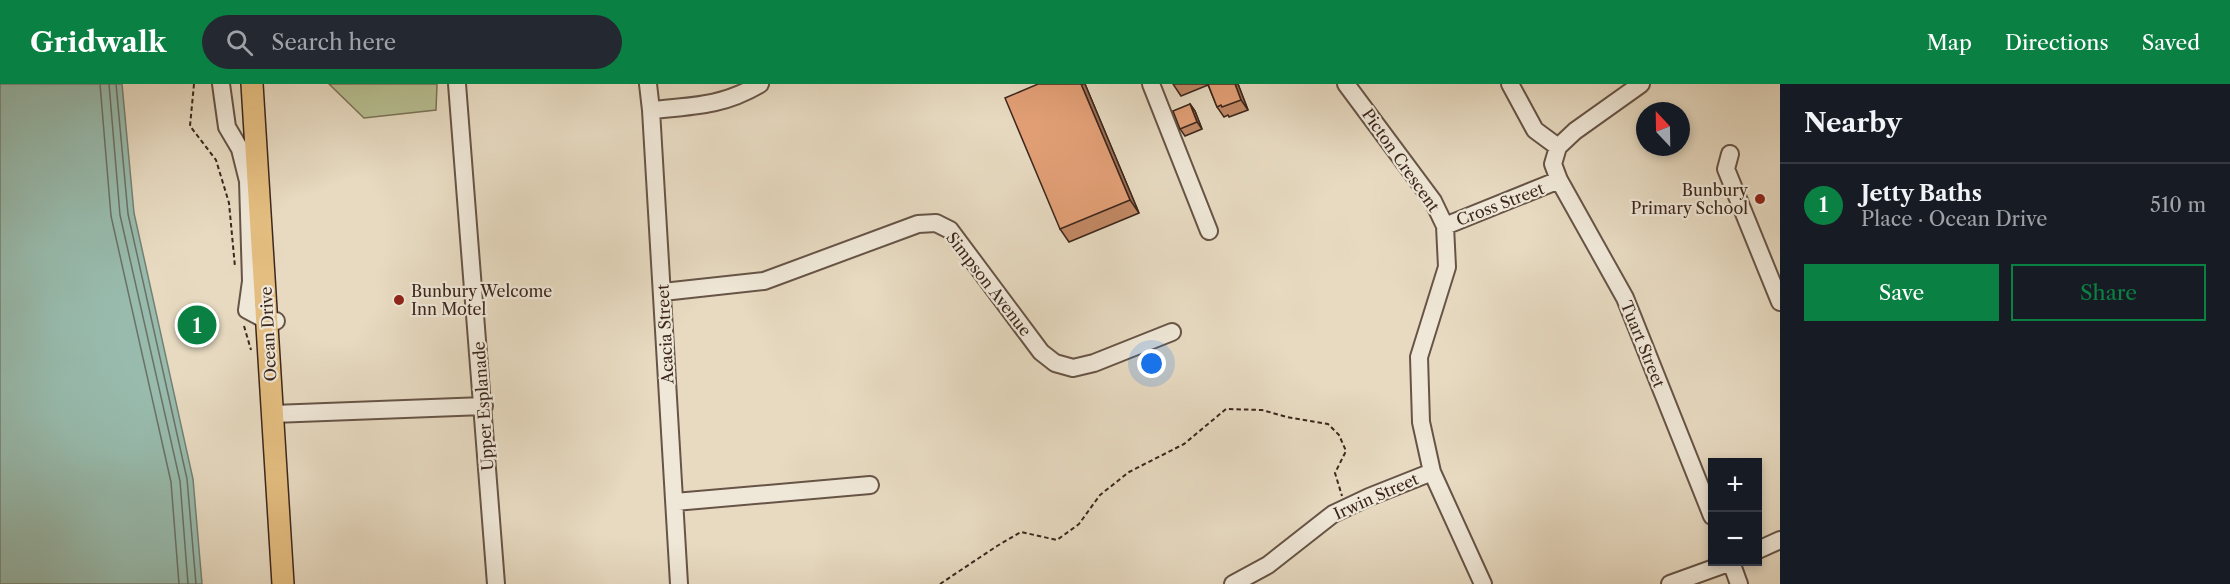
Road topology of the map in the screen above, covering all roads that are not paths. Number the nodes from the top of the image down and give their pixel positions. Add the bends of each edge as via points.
1 (221, 84) edge
2 (252, 84) edge
3 (263, 84) edge
4 (457, 84) edge
5 (648, 84) edge
6 (760, 84) edge
7 (1151, 84) edge
8 (1346, 84) edge
9 (1510, 84) edge
10 (1641, 84) edge
11 (651, 110) junction
12 (253, 143) junction
13 (1558, 147) junction
14 (1730, 154) dead end
15 (1559, 180) junction
16 (1445, 226) junction
17 (1209, 231) dead end
18 (663, 292) junction
19 (1780, 302) edge
20 (1172, 332) dead end
21 (484, 406) junction
22 (278, 414) junction
23 (1432, 472) junction
24 (870, 485) dead end
25 (675, 502) junction
26 (1711, 512) edge
27 (1780, 540) edge
28 (1762, 548) edge
29 (1718, 566) edge
30 (1733, 566) edge
31 (283, 584) edge
32 (293, 584) edge
33 (496, 584) edge
34 (680, 584) edge
35 (1233, 584) edge
36 (1483, 584) edge
37 (1670, 584) edge
38 (1739, 584) edge

1 - 12 street via 227,127
2 - 12 main road, Ocean Drive
3 - 12 main road, Ocean Drive
4 - 21 street, Upper Esplanade
5 - 11 street, Acacia Street
6 - 11 street via 720,103
7 - 17 street
8 - 16 street, Picton Crescent via 1433,201
9 - 13 street via 1535,130
10 - 13 street
11 - 18 street, Acacia Street
12 - 22 main road, Ocean Drive
13 - 15 street, Cross Street via 1553,164
14 - 19 street via 1726,169
15 - 16 street, Cross Street
15 - 26 street, Tuart Street via 1625,298
16 - 23 street, Picton Crescent via 1447,267 1419,357 1421,422
18 - 20 street, Simpson Avenue via 765,281 918,224 936,223 950,230 1041,352 1055,363 1073,368 1094,363
18 - 25 street, Acacia Street
21 - 22 street
21 - 33 street, Upper Esplanade
22 - 31 main road, Ocean Drive
22 - 32 main road, Ocean Drive
23 - 35 street, Irwin Street via 1333,514 1268,565
23 - 36 street, Picton Crescent
24 - 25 street
25 - 34 street, Acacia Street
27 - 28 street
29 - 37 street
30 - 38 street

